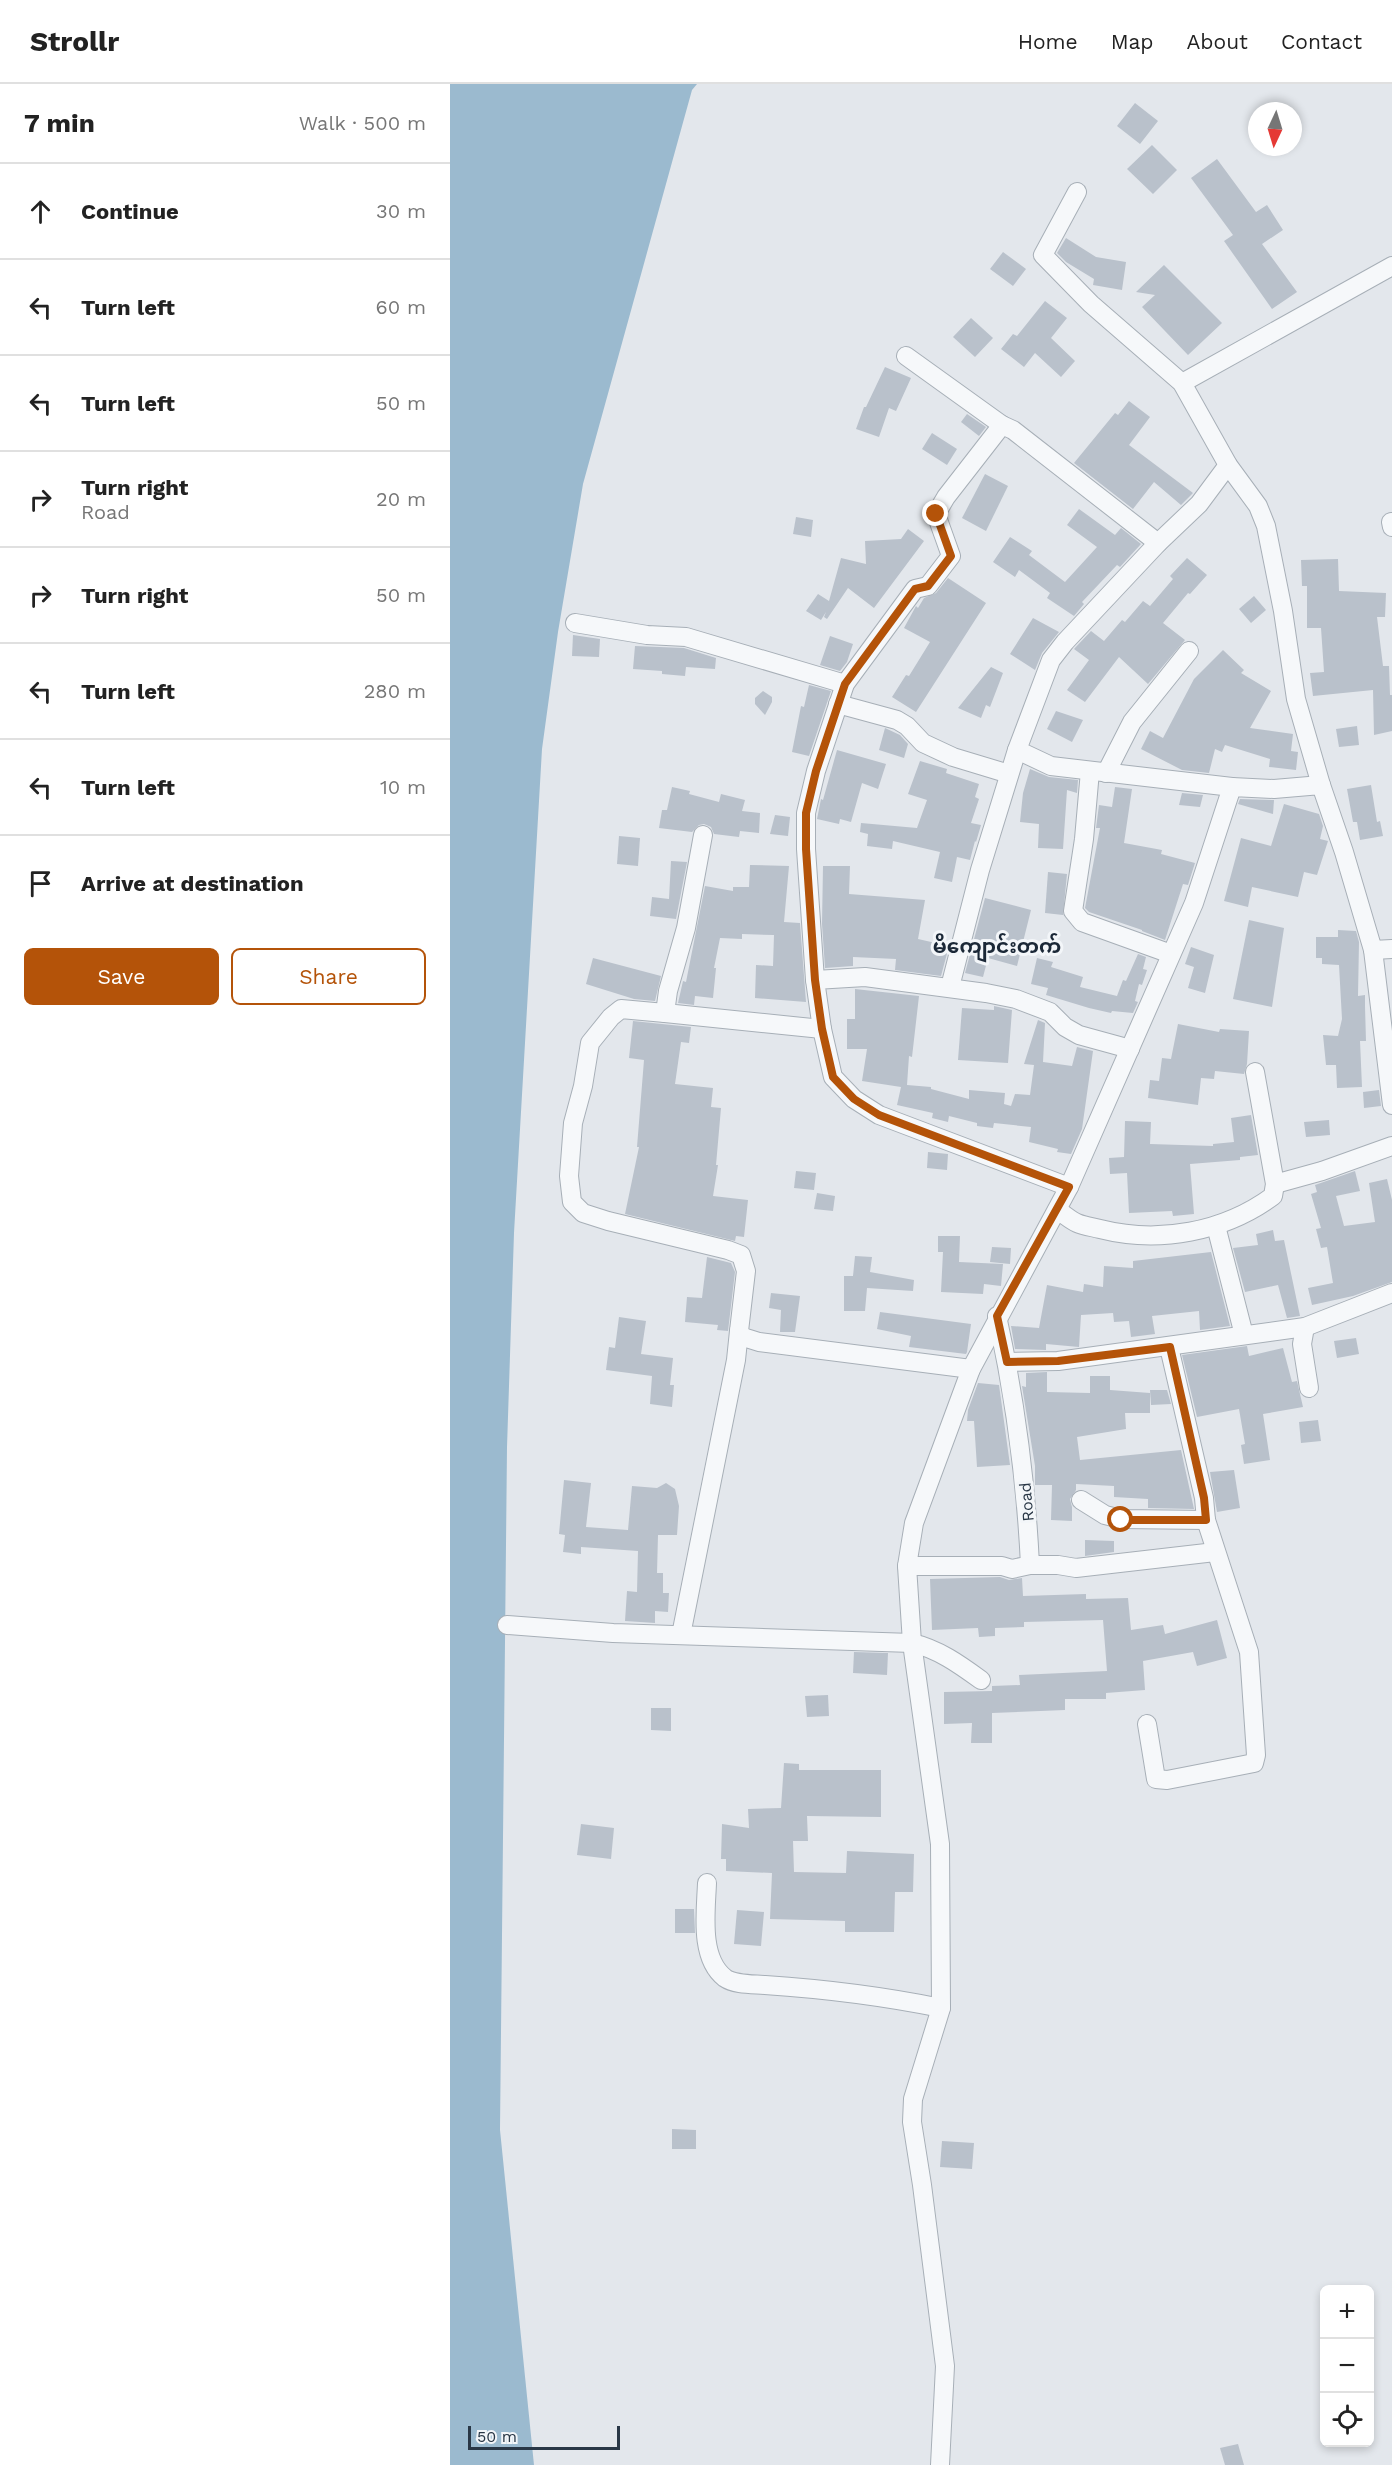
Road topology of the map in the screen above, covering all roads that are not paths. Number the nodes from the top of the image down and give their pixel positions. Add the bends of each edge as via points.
1 (1077, 192) dead end
2 (1392, 266) edge
3 (906, 356) dead end
4 (1182, 383) junction
5 (1002, 425) junction
6 (1228, 465) junction
7 (1391, 522) edge
8 (1392, 527) edge
9 (1158, 543) junction
10 (575, 623) dead end
11 (1189, 651) dead end
12 (845, 684) junction
13 (838, 704) junction
14 (1017, 750) junction
15 (1098, 772) junction
16 (1009, 774) junction
17 (1321, 785) junction
18 (1232, 788) junction
19 (703, 835) dead end
20 (1392, 949) edge
21 (1373, 950) junction
22 (1171, 954) junction
23 (815, 980) junction
24 (950, 987) junction
25 (665, 1013) junction
26 (822, 1029) junction
27 (1130, 1049) junction
28 (1255, 1072) dead end
29 (1392, 1105) edge
30 (1392, 1146) edge
31 (1275, 1184) junction
32 (1069, 1187) junction
33 (1057, 1210) junction
34 (1216, 1226) junction
35 (1392, 1293) edge
36 (997, 1316) junction
37 (1305, 1327) junction
38 (739, 1330) junction
39 (1244, 1335) junction
40 (1170, 1347) junction
41 (1007, 1362) junction
42 (970, 1369) junction
43 (1309, 1388) dead end
44 (1081, 1500) dead end
45 (1206, 1520) junction
46 (1215, 1552) junction
47 (1030, 1565) junction
48 (907, 1566) junction
49 (507, 1625) dead end
50 (681, 1635) junction
51 (912, 1643) junction
52 (981, 1680) dead end
53 (1147, 1724) dead end
54 (707, 1883) dead end
55 (941, 2008) junction
56 (940, 2465) edge

1 - 4 street via 1043,255 1091,304
2 - 4 street
3 - 5 street
4 - 6 street
5 - 9 street
5 - 12 street via 936,514 951,556 928,586 915,589
6 - 9 street via 1199,504
6 - 17 street via 1258,506 1266,526 1296,699
7 - 8 street
9 - 14 street via 1051,660
10 - 12 street via 686,637
11 - 15 street
12 - 13 street
13 - 16 street via 897,720 923,743
13 - 23 street via 806,813
14 - 15 street via 1052,766
14 - 16 street
15 - 18 street
15 - 22 street via 1073,911 1082,922
16 - 24 street
17 - 18 street
17 - 21 street
18 - 22 street via 1194,903
19 - 25 street
20 - 21 street
21 - 29 street
22 - 27 street
23 - 24 street via 865,977
23 - 26 street
24 - 27 street via 1016,999 1050,1012 1079,1035
25 - 26 street
25 - 38 street via 621,1009 590,1043 573,1123 569,1176 572,1202 584,1213 608,1221 741,1255 746,1271
26 - 32 street via 833,1077 862,1105 879,1115
27 - 32 street
28 - 31 street
30 - 31 street
31 - 34 street via 1273,1196
32 - 33 street
33 - 34 street via 1077,1223 1115,1233 1167,1236
33 - 36 street
34 - 39 street
35 - 37 street
36 - 41 street, Road
36 - 42 street
37 - 39 street
37 - 43 street via 1302,1344
38 - 42 street via 743,1337 759,1342
38 - 50 street
39 - 40 street
40 - 41 street via 1058,1361
40 - 45 street
41 - 47 street, Road via 1026,1493
42 - 48 street via 914,1523
44 - 45 street via 1104,1515 1121,1520
45 - 46 street
46 - 47 street via 1076,1568
46 - 53 street via 1249,1652 1254,1762 1156,1779
47 - 48 street via 1012,1569
48 - 51 street
49 - 50 street
50 - 51 street
51 - 52 street via 956,1661
51 - 55 street via 940,1844
54 - 55 street via 707,1939 712,1963 726,1979 885,1996
55 - 56 street via 913,2099 912,2122 945,2366

